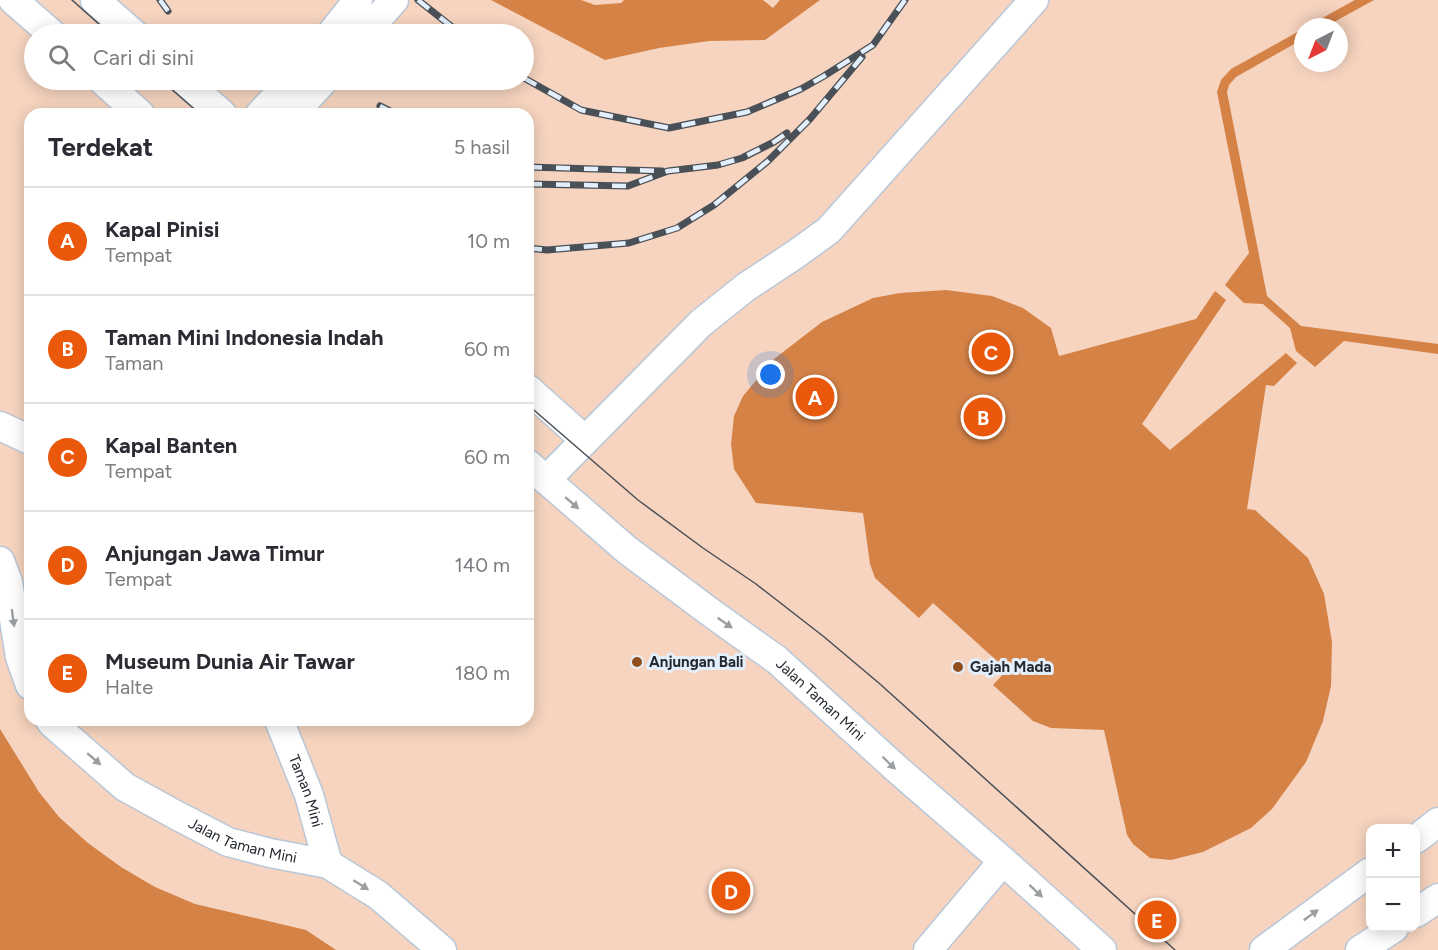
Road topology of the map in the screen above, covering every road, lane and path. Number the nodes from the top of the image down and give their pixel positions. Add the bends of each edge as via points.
1 (13, 0) edge
2 (95, 0) edge
3 (358, 0) edge
4 (394, 0) edge
5 (1034, 0) edge
6 (41, 24) edge
7 (123, 24) edge
8 (339, 24) edge
9 (373, 24) edge
10 (113, 90) edge
11 (195, 90) edge
12 (283, 90) edge
13 (315, 90) edge
14 (133, 108) edge
15 (215, 108) edge
16 (266, 108) edge
17 (298, 108) edge
18 (534, 394) edge
19 (0, 426) edge
20 (24, 437) edge
21 (585, 440) junction
22 (537, 472) edge
23 (0, 561) edge
24 (24, 668) edge
25 (55, 726) edge
26 (281, 726) edge
27 (1438, 822) edge
28 (1420, 836) edge
29 (1003, 861) junction
30 (328, 864) junction
31 (1366, 876) edge
32 (1438, 898) edge
33 (1420, 910) edge
34 (1387, 932) edge
35 (442, 950) edge
36 (928, 950) edge
37 (1102, 950) edge
38 (1264, 950) edge
39 (1360, 950) edge

1 - 6 lane
2 - 7 lane
3 - 8 lane
4 - 9 lane
5 - 21 lane via 829,230 701,323
10 - 14 lane
11 - 15 lane
12 - 16 lane
13 - 17 lane
18 - 21 lane
19 - 20 lane
21 - 22 lane
22 -> 29 lane, Jalan Taman Mini via 627,550 777,660
23 -> 24 lane via 8,582
25 -> 30 lane, Jalan Taman Mini via 125,787 228,842
26 - 30 lane, Taman Mini via 309,795
27 - 28 lane
29 - 36 lane
29 -> 37 lane, Jalan Taman Mini
30 -> 35 lane, Jalan Taman Mini via 378,895
38 -> 31 lane
32 - 33 lane
34 - 39 lane

